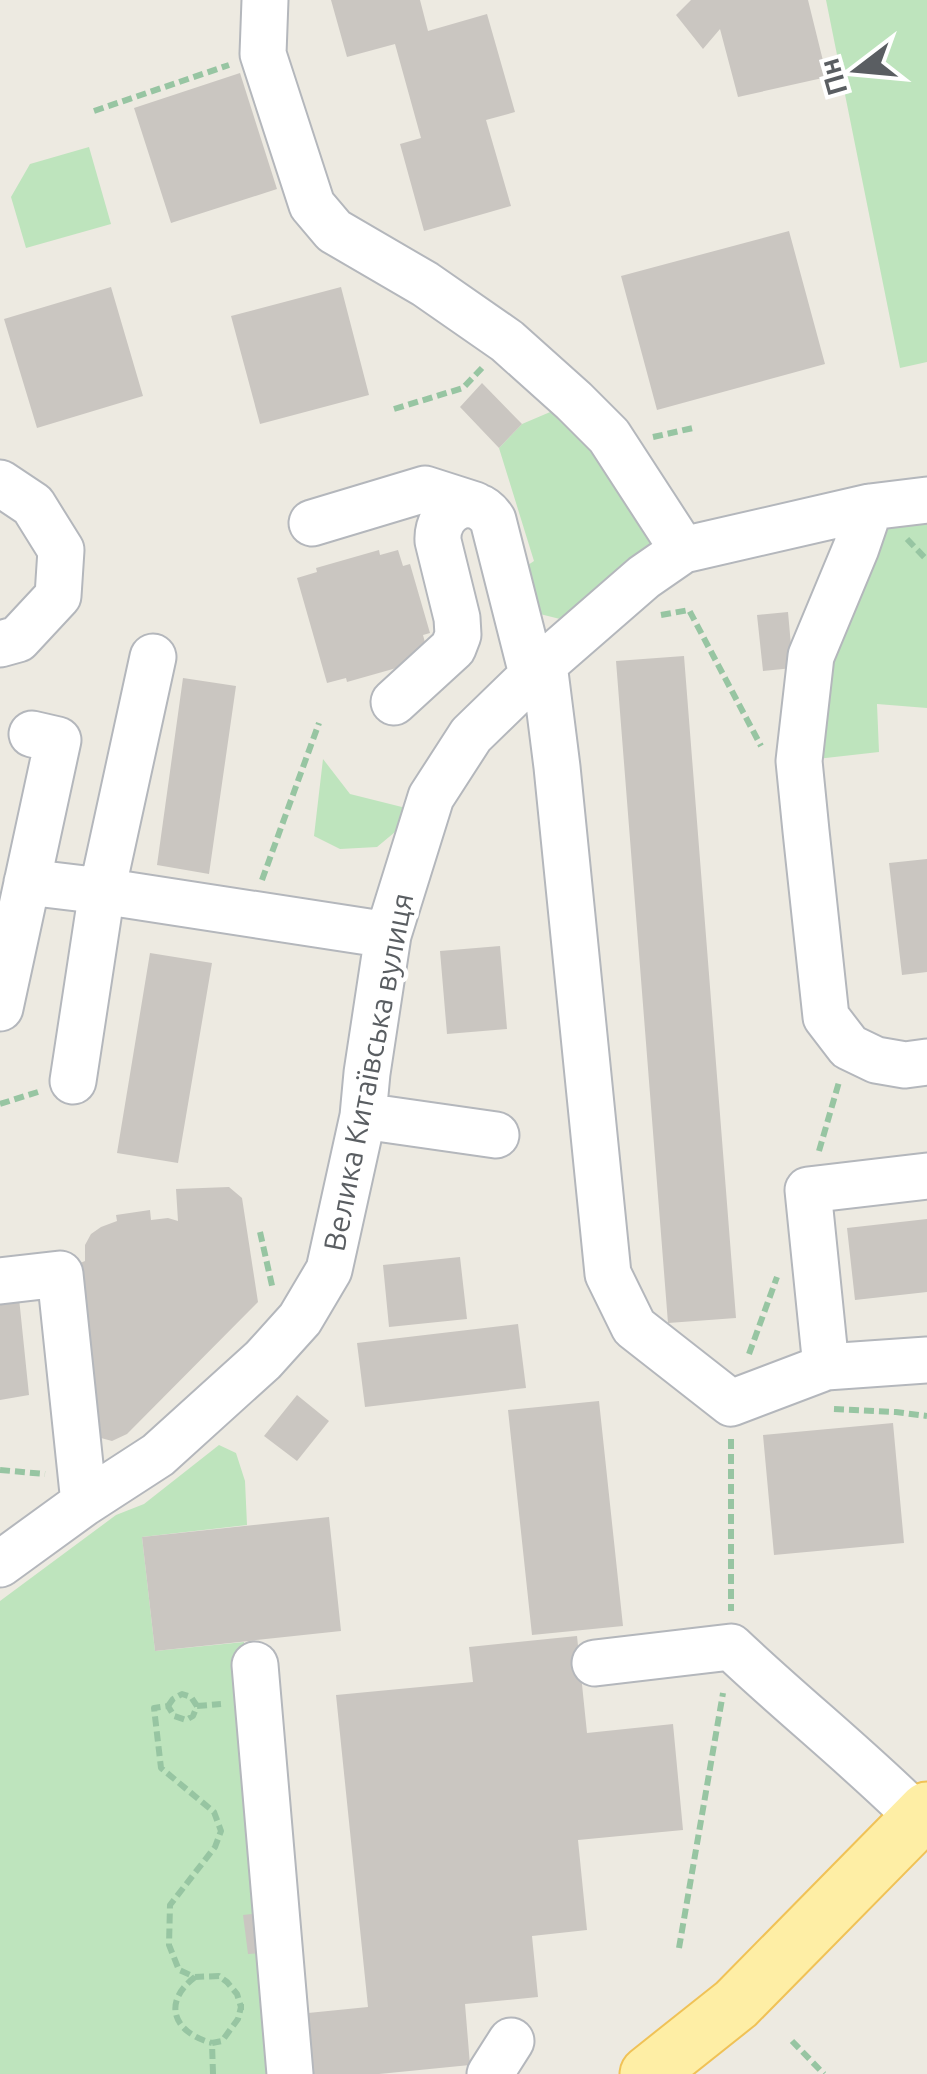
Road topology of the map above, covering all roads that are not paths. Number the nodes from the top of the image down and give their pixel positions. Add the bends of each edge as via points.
1 (266, 0) edge
2 (0, 483) edge
3 (927, 500) edge
4 (475, 505) junction
5 (870, 507) junction
6 (312, 522) dead end
7 (683, 550) junction
8 (0, 644) edge
9 (154, 657) dead end
10 (538, 669) junction
11 (394, 702) dead end
12 (32, 734) dead end
13 (27, 882) junction
14 (102, 891) junction
15 (388, 936) junction
16 (0, 1008) edge
17 (927, 1062) edge
18 (73, 1081) dead end
19 (363, 1116) junction
20 (496, 1136) dead end
21 (927, 1176) edge
22 (0, 1281) edge
23 (927, 1360) edge
24 (826, 1368) junction
25 (84, 1502) junction
26 (0, 1564) edge
27 (595, 1663) dead end
28 (255, 1666) dead end
29 (923, 1814) edge
30 (736, 2004) junction
31 (290, 2074) edge
32 (648, 2074) edge
33 (699, 2074) edge

1 - 7 street via 263,54 312,206 334,230 507,341 574,401 609,436
2 - 8 street via 33,506 61,550 58,596 18,638
3 - 5 street, Велика Китаївська вулиця
4 - 6 street via 425,489
4 - 10 street via 494,520
4 - 11 street via 459,506 437,528 457,618 453,648
5 - 7 street, Велика Китаївська вулиця
5 - 17 street via 811,656 798,761 826,1016 849,1047 876,1060
7 - 10 street, Велика Китаївська вулиця
9 - 14 street
10 - 15 street, Велика Китаївська вулиця via 471,736 431,797
10 - 24 street via 557,767 608,1274 634,1327 731,1403
12 - 13 street via 58,740
13 - 14 street
13 - 16 street
14 - 15 street
14 - 18 street
15 - 19 street, Велика Китаївська вулиця
19 - 20 street
19 - 25 street, Велика Китаївська вулиця via 333,1182 329,1270 300,1319 158,1455
21 - 24 street via 808,1190
22 - 25 street via 60,1274
23 - 24 street
25 - 26 street, Велика Китаївська вулиця
27 - 29 street via 731,1647
28 - 31 street via 262,2004
29 - 30 main road
30 - 32 main road
30 - 33 main road

